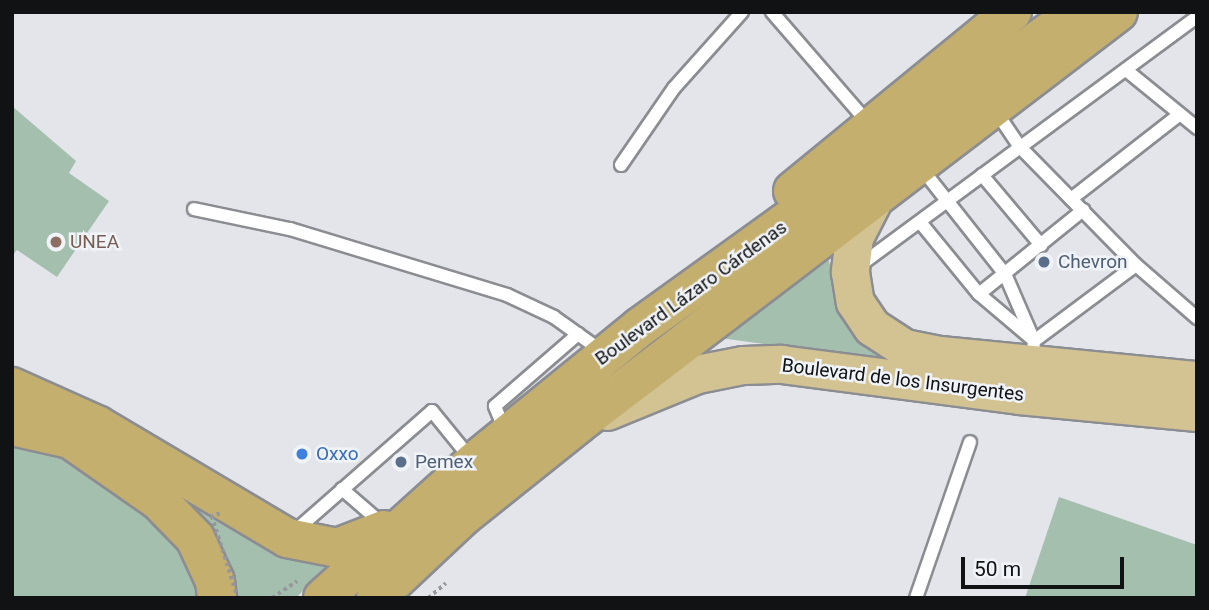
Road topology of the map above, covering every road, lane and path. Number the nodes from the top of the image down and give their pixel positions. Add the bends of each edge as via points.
1 (742, 12) edge
2 (772, 12) edge
3 (1012, 12) edge
4 (1077, 12) edge
5 (1118, 12) edge
6 (1197, 17) edge
7 (1126, 70) junction
8 (993, 108) junction
9 (1179, 115) junction
10 (870, 125) junction
11 (1197, 128) edge
12 (1020, 147) junction
13 (621, 165) dead end
14 (920, 166) junction
15 (982, 174) junction
16 (1071, 199) junction
17 (872, 202) junction
18 (945, 202) junction
19 (194, 209) dead end
20 (1083, 210) junction
21 (920, 222) junction
22 (1041, 244) junction
23 (1136, 265) junction
24 (850, 272) junction
25 (1005, 274) junction
26 (979, 294) junction
27 (1197, 318) edge
28 (639, 327) junction
29 (592, 344) junction
30 (1028, 366) junction
31 (1197, 380) edge
32 (12, 387) edge
33 (1197, 412) edge
34 (578, 424) junction
35 (12, 426) edge
36 (970, 442) dead end
37 (462, 461) junction
38 (342, 489) junction
39 (220, 514) dead end
40 (386, 515) dead end
41 (462, 517) junction
42 (287, 538) junction
43 (446, 583) dead end
44 (217, 598) edge
45 (238, 598) edge
46 (323, 598) edge
47 (376, 598) edge
48 (386, 598) edge
49 (428, 598) edge
50 (916, 598) edge

1 - 13 lane via 674,88
2 - 10 lane
3 - 10 highway
4 - 28 highway, Boulevard Lázaro Cárdenas
5 - 8 highway, Boulevard Lázaro Cárdenas
6 - 7 lane
7 - 9 lane
7 - 12 lane
8 - 12 lane
8 - 14 highway, Boulevard Lázaro Cárdenas
9 - 11 lane
9 - 16 lane
10 - 28 highway
12 - 15 lane
12 - 16 lane
14 - 17 highway, Boulevard Lázaro Cárdenas
14 - 18 lane
15 - 18 lane
15 - 22 lane
16 - 20 lane
17 - 24 main road, Boulevard de los Insurgentes via 854,237
17 - 34 highway, Boulevard Lázaro Cárdenas
18 - 21 lane
18 - 25 lane
19 - 29 lane via 290,229 507,295
20 - 22 lane
20 - 23 lane
21 - 24 lane
21 - 26 lane
22 - 25 lane
23 - 27 lane
23 - 30 lane
24 - 30 main road, Boulevard de los Insurgentes via 855,302 872,327 904,348
25 - 26 lane
25 - 30 lane
26 - 30 lane
28 - 29 highway, Boulevard Lázaro Cárdenas
29 - 37 highway, Boulevard Lázaro Cárdenas via 507,435
30 - 31 main road, Boulevard de los Insurgentes
30 - 33 main road, Boulevard de los Insurgentes
30 - 34 main road, Boulevard de los Insurgentes via 856,371 743,365 697,374
32 - 42 highway via 97,425
34 - 41 highway, Boulevard Lázaro Cárdenas
35 - 44 highway via 70,439 159,501 195,538 215,581
36 - 50 lane
37 - 38 lane via 432,411
37 - 42 highway via 388,528 352,545 312,547
37 - 46 highway, Boulevard Lázaro Cárdenas
38 - 40 lane via 377,523
38 - 42 lane
39 - 45 path, bridge via 212,516
41 - 47 highway, Boulevard Lázaro Cárdenas
41 - 48 highway
43 - 49 path

